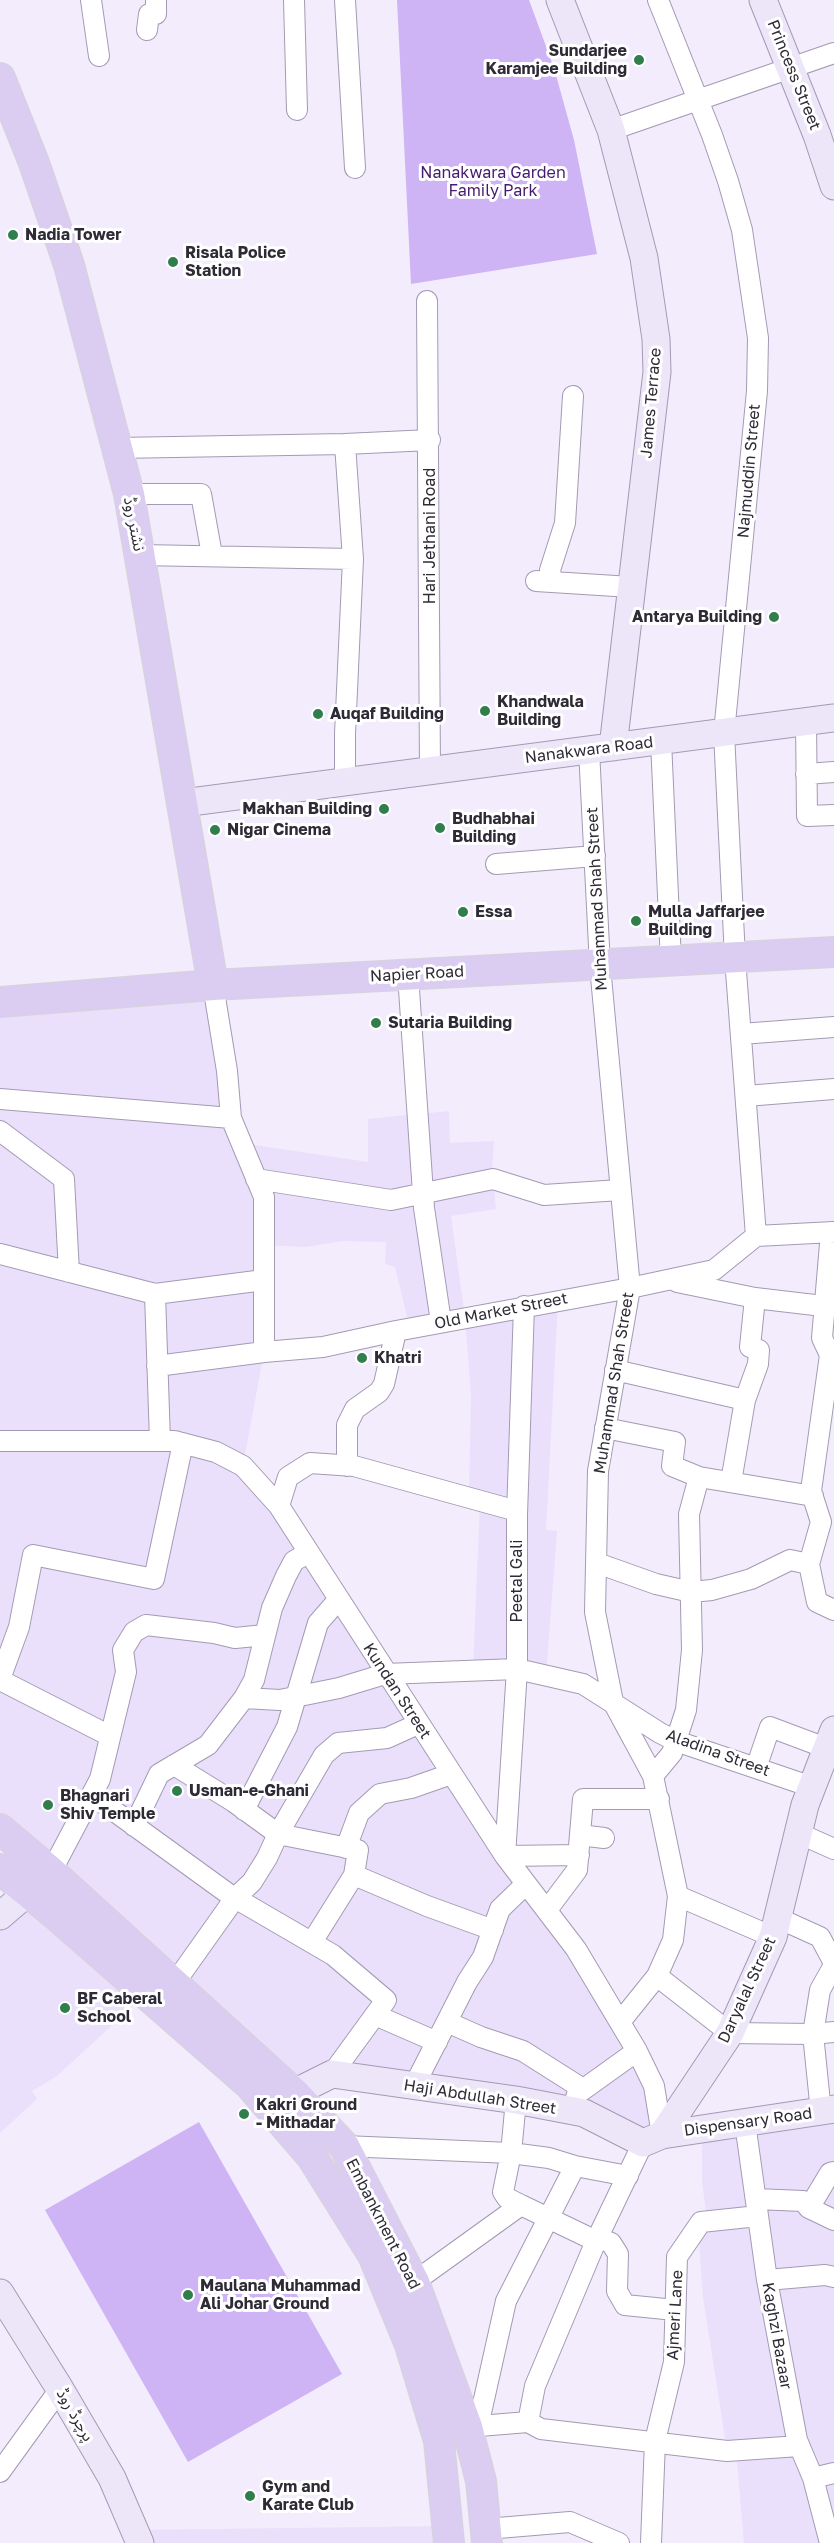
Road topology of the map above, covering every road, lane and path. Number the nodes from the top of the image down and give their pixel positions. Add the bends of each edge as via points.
1 (91, 0) edge
2 (156, 0) edge
3 (294, 0) edge
4 (345, 0) edge
5 (560, 0) edge
6 (658, 0) edge
7 (763, 0) edge
8 (147, 30) dead end
9 (834, 53) edge
10 (99, 56) dead end
11 (792, 68) junction
12 (0, 78) edge
13 (698, 100) junction
14 (297, 110) dead end
15 (611, 130) junction
16 (355, 168) dead end
17 (834, 186) edge
18 (428, 301) dead end
19 (573, 396) dead end
20 (430, 440) junction
21 (345, 444) junction
22 (117, 448) junction
23 (129, 494) junction
24 (140, 555) junction
25 (212, 555) junction
26 (353, 560) junction
27 (632, 587) junction
28 (834, 712) edge
29 (806, 722) junction
30 (724, 733) junction
31 (661, 741) junction
32 (601, 748) junction
33 (430, 771) junction
34 (834, 772) edge
35 (806, 774) junction
36 (345, 784) junction
37 (183, 803) junction
38 (834, 815) edge
39 (595, 856) junction
40 (496, 864) dead end
41 (834, 952) edge
42 (735, 958) junction
43 (671, 962) junction
44 (600, 966) junction
45 (408, 975) junction
46 (213, 985) junction
47 (0, 1002) edge
48 (834, 1027) edge
49 (741, 1034) junction
50 (834, 1089) edge
51 (746, 1096) junction
52 (0, 1099) edge
53 (231, 1118) junction
54 (0, 1131) edge
55 (256, 1179) junction
56 (620, 1190) junction
57 (424, 1194) junction
58 (833, 1232) edge
59 (756, 1236) junction
60 (0, 1254) edge
61 (69, 1272) junction
62 (264, 1280) junction
63 (669, 1280) junction
64 (630, 1288) junction
65 (155, 1294) junction
66 (755, 1298) junction
67 (524, 1306) junction
68 (823, 1306) junction
69 (441, 1322) junction
70 (396, 1330) junction
71 (264, 1352) junction
72 (832, 1353) edge
73 (157, 1366) junction
74 (615, 1370) junction
75 (379, 1392) junction
76 (399, 1394) dead end
77 (745, 1400) junction
78 (605, 1428) junction
79 (0, 1441) edge
80 (160, 1441) junction
81 (183, 1443) junction
82 (346, 1466) junction
83 (699, 1477) junction
84 (731, 1482) junction
85 (813, 1496) junction
86 (279, 1506) junction
87 (517, 1511) junction
88 (828, 1522) edge
89 (308, 1553) junction
90 (597, 1563) junction
91 (809, 1564) junction
92 (691, 1592) junction
93 (338, 1600) junction
94 (834, 1610) edge
95 (265, 1635) junction
96 (517, 1669) junction
97 (385, 1674) junction
98 (0, 1680) edge
99 (297, 1697) junction
100 (244, 1698) junction
101 (613, 1701) junction
102 (418, 1724) junction
103 (110, 1736) junction
104 (830, 1739) edge
105 (676, 1741) junction
106 (174, 1765) junction
107 (756, 1768) junction
108 (451, 1774) junction
109 (653, 1776) junction
110 (812, 1787) junction
111 (92, 1795) junction
112 (659, 1799) junction
113 (244, 1810) junction
114 (134, 1826) junction
115 (0, 1829) edge
116 (798, 1833) junction
117 (278, 1834) junction
118 (604, 1838) dead end
119 (580, 1845) junction
120 (346, 1848) junction
121 (834, 1849) edge
122 (506, 1856) junction
123 (0, 1869) edge
124 (51, 1872) junction
125 (354, 1875) junction
126 (526, 1884) junction
127 (28, 1892) junction
128 (678, 1896) junction
129 (235, 1898) junction
130 (547, 1910) junction
131 (0, 1916) edge
132 (776, 1928) junction
133 (493, 1930) junction
134 (317, 1945) junction
135 (834, 1964) edge
136 (657, 1976) junction
137 (174, 1984) junction
138 (827, 1988) edge
139 (375, 2015) junction
140 (447, 2022) junction
141 (620, 2022) junction
142 (834, 2032) edge
143 (730, 2033) junction
144 (813, 2034) junction
145 (437, 2042) junction
146 (637, 2051) junction
147 (332, 2074) junction
148 (414, 2086) junction
149 (294, 2092) junction
150 (516, 2100) junction
151 (577, 2101) junction
152 (827, 2110) edge
153 (745, 2124) junction
154 (652, 2138) junction
155 (344, 2146) junction
156 (511, 2153) junction
157 (575, 2166) junction
158 (834, 2172) edge
159 (628, 2176) junction
160 (521, 2205) junction
161 (757, 2208) junction
162 (809, 2208) junction
163 (549, 2220) junction
164 (834, 2220) edge
165 (597, 2240) junction
166 (834, 2277) edge
167 (767, 2280) junction
168 (414, 2282) junction
169 (0, 2293) edge
170 (675, 2310) junction
171 (60, 2389) junction
172 (528, 2422) junction
173 (473, 2426) junction
174 (655, 2441) junction
175 (800, 2446) junction
176 (0, 2472) edge
177 (834, 2473) edge
178 (813, 2478) junction
179 (486, 2536) edge
180 (136, 2541) edge
181 (449, 2543) edge
182 (620, 2543) edge
183 (651, 2543) edge
184 (830, 2543) edge

1 - 10 street
2 - 8 street via 156,14 149,14
3 - 14 street
4 - 16 street
5 - 15 street, James Terrace
6 - 13 street, Najmuddin Street
7 - 11 street, Princess Street
9 - 11 street
11 - 13 street
11 - 17 street, Princess Street
12 - 22 main road, نشتر روڈ via 69,265
13 - 15 street
13 - 30 street, Najmuddin Street via 742,230 758,338 757,391
15 - 27 street, James Terrace via 644,258 656,339 657,372
18 - 20 street, Hari Jethani Road
19 - 27 street via 565,523 544,582
20 - 21 street
20 - 33 street, Hari Jethani Road
21 - 22 street
21 - 26 street
22 - 23 main road, نشتر روڈ
23 - 24 main road, نشتر روڈ
23 - 25 street via 201,495
24 - 25 street
24 - 37 main road, نشتر روڈ
25 - 26 street
26 - 36 street
27 - 32 street, James Terrace
28 - 29 street, Nanakwara Road
29 - 30 street, Nanakwara Road
29 - 35 street
30 - 31 street, Nanakwara Road
30 - 42 street, Najmuddin Street
31 - 32 street, Nanakwara Road
31 - 43 street
32 - 33 street, Nanakwara Road
32 - 39 street, Muhammad Shah Street
33 - 36 street, Nanakwara Road
34 - 35 street
35 - 38 street via 807,816
36 - 37 street, Nanakwara Road
37 - 46 main road, نشتر روڈ
39 - 40 street
39 - 44 street, Muhammad Shah Street
41 - 42 main road, Napier Road
42 - 43 main road, Napier Road
42 - 49 street, Najmuddin Street
43 - 44 main road, Napier Road
44 - 45 main road, Napier Road
44 - 56 street, Muhammad Shah Street
45 - 46 main road, Napier Road
45 - 57 street
46 - 47 main road, Napier Road
46 - 53 street
48 - 49 street
49 - 51 street, Najmuddin Street
50 - 51 street
51 - 59 street, Najmuddin Street
52 - 53 street
53 - 55 street
54 - 61 street via 64,1179
55 - 57 street via 392,1200
55 - 62 street via 264,1197
56 - 57 street via 544,1195 493,1179
56 - 64 street, Muhammad Shah Street
57 - 69 street
58 - 59 street
58 - 68 street
59 - 63 street, Old Market Street via 714,1270
60 - 61 street
61 - 65 street
62 - 65 street
62 - 71 street
63 - 64 street, Old Market Street
63 - 66 street
64 - 67 street, Old Market Street
64 - 74 street, Muhammad Shah Street
65 - 73 street
66 - 68 street
66 - 77 street via 750,1347 759,1350 758,1364
67 - 69 street, Old Market Street
67 - 87 street, Peetal Gali
68 - 72 street via 822,1338
69 - 70 street, Old Market Street
70 - 71 street, Old Market Street via 323,1347
70 - 75 street
71 - 73 street, Old Market Street
72 - 85 street
73 - 80 street
74 - 77 street
74 - 78 street, Muhammad Shah Street
75 - 76 street
75 - 82 street via 355,1409 347,1425
77 - 84 street
78 - 83 street via 675,1443 672,1466
78 - 90 street, Muhammad Shah Street via 598,1471
79 - 80 street, Kundan Street
80 - 81 street, Kundan Street
81 - 86 street, Kundan Street via 216,1452 243,1466
81 - 98 street via 154,1579 33,1555 19,1627
82 - 86 street via 309,1463 288,1477
82 - 87 street
83 - 84 street
83 - 92 street via 689,1514
84 - 85 street
85 - 88 street
86 - 89 street, Kundan Street
87 - 96 street, Peetal Gali
88 - 91 street
89 - 93 street, Kundan Street
89 - 95 street via 294,1561 272,1608
90 - 92 street
90 - 101 street, Muhammad Shah Street via 595,1612
91 - 92 street via 790,1560 751,1579
91 - 94 street via 817,1602
92 - 105 street via 691,1662 686,1710
93 - 97 street, Kundan Street
93 - 99 street via 318,1623
95 - 100 street via 254,1680
95 - 103 street via 236,1638 146,1625 134,1632 123,1650 126,1672
96 - 97 street, Aladina Street
96 - 101 street, Aladina Street via 583,1684
96 - 122 street, Peetal Gali
97 - 99 street, Aladina Street
97 - 102 street, Kundan Street
98 - 103 street
99 - 100 street, Aladina Street
99 - 113 street via 288,1727
100 - 106 street via 208,1745
101 - 105 street, Aladina Street
101 - 109 street, Muhammad Shah Street
102 - 108 street, Kundan Street
102 - 117 street via 387,1738 338,1743 324,1755
103 - 111 street
104 - 107 street via 770,1727
104 - 110 street, Daryalal Street
105 - 107 street, Aladina Street
105 - 109 street via 672,1753
106 - 113 street
106 - 114 street via 159,1774
107 - 110 street, Aladina Street
108 - 120 street via 380,1794 359,1814
108 - 122 street, Kundan Street
109 - 112 street, Muhammad Shah Street
110 - 116 street, Daryalal Street
111 - 114 street
111 - 124 street
112 - 119 street via 583,1798
112 - 128 street, Muhammad Shah Street
113 - 117 street
114 - 129 street
115 - 124 main road, Embankment Road
116 - 121 street
116 - 132 street, Daryalal Street
117 - 120 street
117 - 129 street via 252,1882
118 - 119 street
119 - 122 street
119 - 130 street via 577,1870
120 - 125 street via 358,1850
122 - 126 street, Kundan Street
123 - 127 main road, Embankment Road
124 - 137 main road, Embankment Road
125 - 133 street
125 - 134 street
126 - 130 street, Kundan Street
126 - 133 street via 500,1909
127 - 131 street
127 - 181 main road, Embankment Road via 250,2085 312,2157 373,2254 410,2345 439,2441
128 - 132 street
128 - 136 street, Muhammad Shah Street via 673,1940
129 - 134 street
129 - 137 street
130 - 141 street, Kundan Street
132 - 135 street via 820,1937
132 - 143 street, Daryalal Street
133 - 140 street via 483,1957
134 - 139 street via 386,2000
135 - 138 street
136 - 141 street, Muhammad Shah Street
136 - 143 street
137 - 149 main road, Embankment Road
138 - 144 street
139 - 145 street
139 - 147 street
140 - 145 street
140 - 151 street via 523,2051
141 - 146 street, Kundan Street
142 - 144 street
143 - 144 street
143 - 154 street, Daryalal Street
144 - 152 street
145 - 148 street
146 - 151 street
146 - 154 street, Kundan Street via 654,2086
147 - 148 street, Haji Abdullah Street
147 - 149 street
148 - 150 street, Haji Abdullah Street
149 - 155 main road, Embankment Road
150 - 151 street, Haji Abdullah Street
150 - 156 street
151 - 154 street, Haji Abdullah Street via 584,2113
152 - 153 street, Dispensary Road
153 - 154 street, Dispensary Road
153 - 161 street, Kaghzi Bazaar
154 - 159 street, Daryalal Street
155 - 156 street
155 - 168 main road, Embankment Road
156 - 157 street
156 - 160 street via 503,2192
157 - 159 street
157 - 163 street
158 - 162 street
159 - 165 street, Daryalal Street
160 - 163 street
160 - 168 street
161 - 162 street via 803,2201
161 - 167 street, Kaghzi Bazaar
161 - 170 street, Ajmeri Lane via 701,2222 677,2258
162 - 164 street
163 - 165 street
163 - 173 street via 506,2301
165 - 170 street via 611,2243 618,2254 617,2291 625,2305
165 - 172 street, Daryalal Street via 535,2386
166 - 167 street
167 - 175 street, Kaghzi Bazaar
168 - 173 main road, Embankment Road
169 - 171 street, پرچرڈ روڈ
170 - 174 street, Ajmeri Lane via 674,2362
171 - 176 street
171 - 180 street, پرچرڈ روڈ via 112,2478
172 - 173 street
172 - 174 street via 542,2429
173 - 179 main road, Embankment Road
174 - 175 street via 727,2451
174 - 183 street, Ajmeri Lane
175 - 178 street, Kaghzi Bazaar
177 - 178 street
178 - 184 street, Kaghzi Bazaar
179 - 182 street via 570,2522

